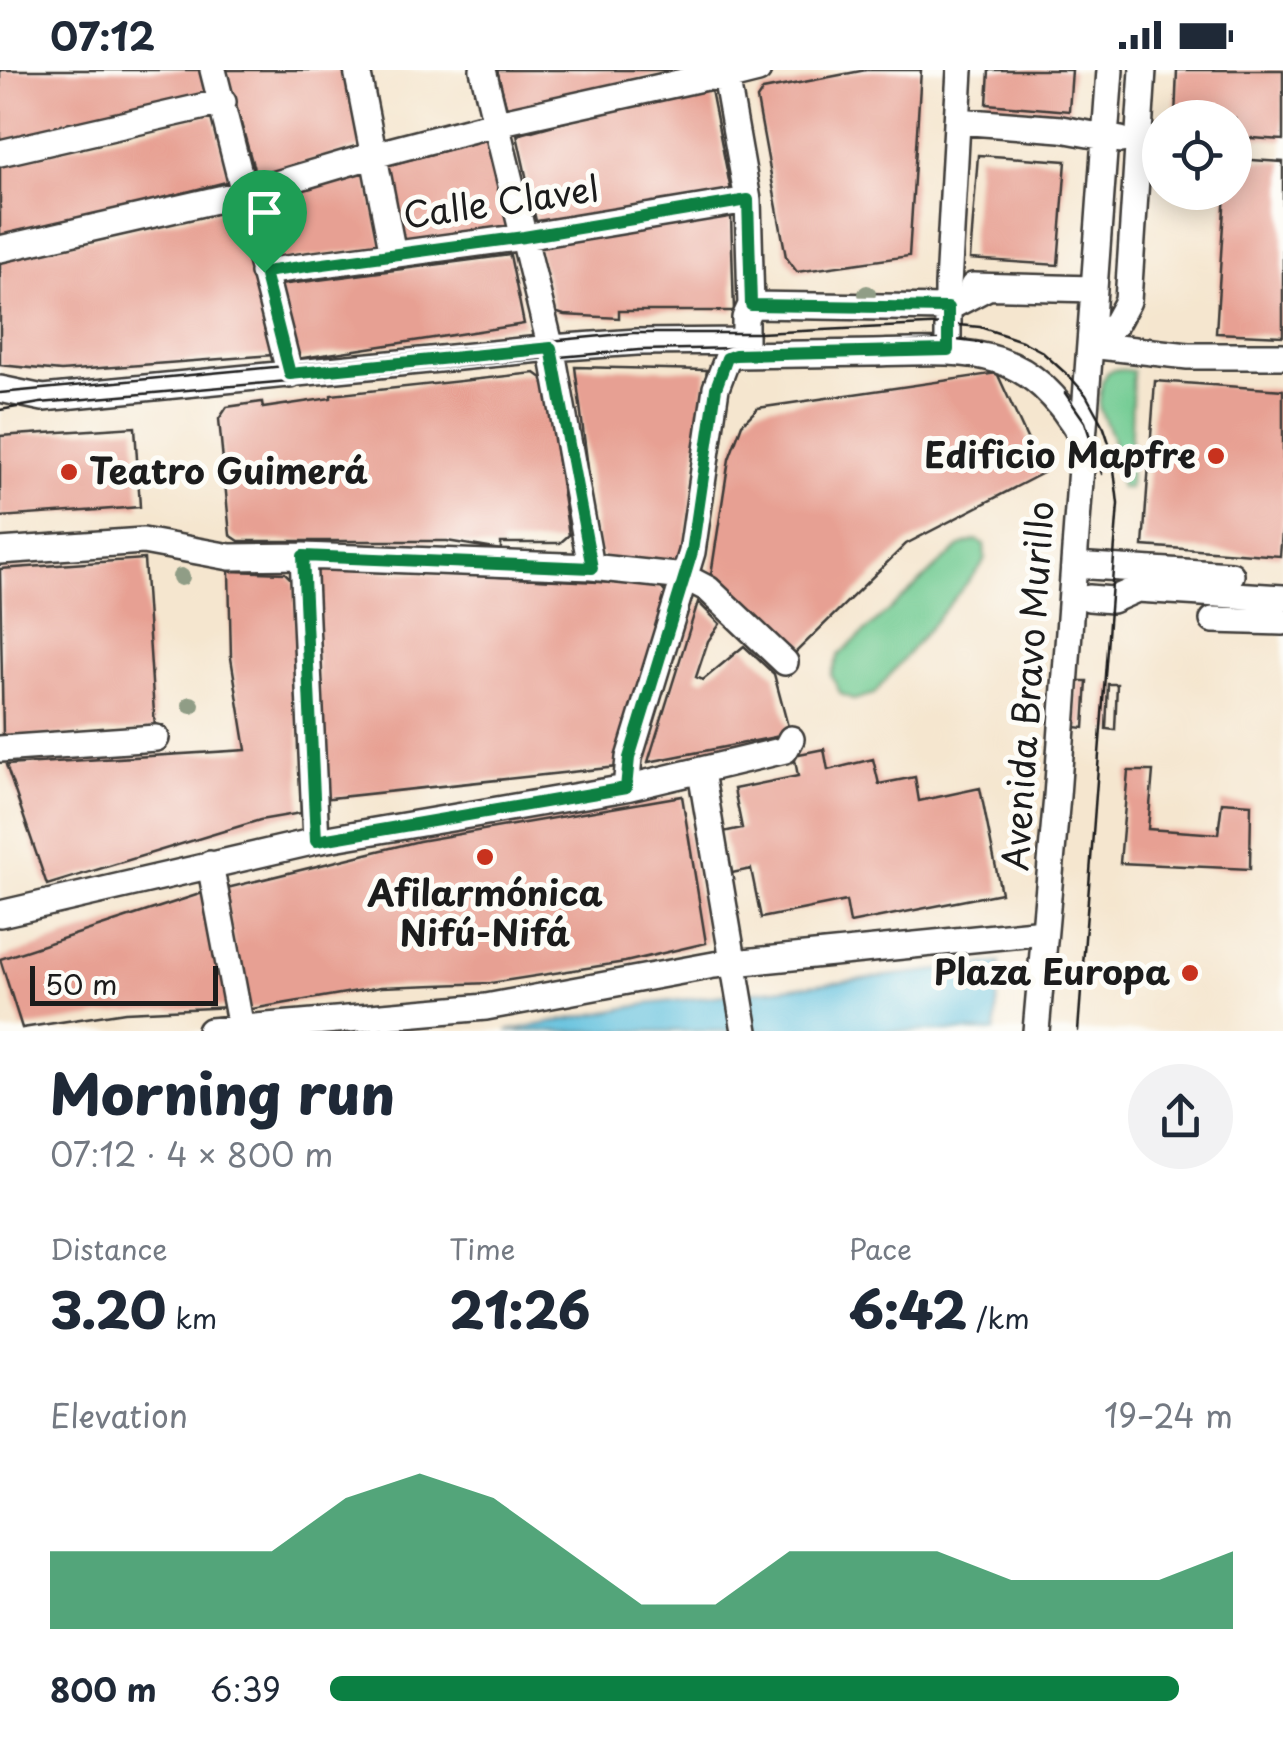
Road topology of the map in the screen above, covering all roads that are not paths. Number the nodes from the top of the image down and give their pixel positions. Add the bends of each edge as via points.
1 (214, 70) edge
2 (357, 70) edge
3 (483, 70) edge
4 (758, 70) edge
5 (960, 70) edge
6 (1110, 70) edge
7 (1143, 70) edge
8 (726, 74) edge
9 (222, 102) junction
10 (957, 121) junction
11 (497, 124) junction
12 (1105, 135) junction
13 (1138, 146) junction
14 (0, 153) edge
15 (374, 154) junction
16 (246, 193) junction
17 (748, 200) junction
18 (524, 237) junction
19 (0, 250) edge
20 (393, 254) junction
21 (264, 272) junction
22 (1094, 291) junction
23 (948, 296) junction
24 (751, 305) junction
25 (1116, 323) junction
26 (1090, 346) junction
27 (551, 348) junction
28 (948, 350) junction
29 (739, 351) junction
30 (1140, 351) junction
31 (1283, 356) edge
32 (290, 374) junction
33 (0, 389) edge
34 (43, 398) junction
35 (0, 404) edge
36 (1083, 439) junction
37 (0, 551) edge
38 (303, 556) junction
39 (1074, 565) junction
40 (592, 568) junction
41 (1231, 575) dead end
42 (685, 577) junction
43 (1090, 598) dead end
44 (1283, 598) edge
45 (1213, 620) dead end
46 (1283, 622) edge
47 (785, 662) dead end
48 (156, 738) dead end
49 (790, 739) dead end
50 (0, 748) edge
51 (700, 772) junction
52 (626, 788) junction
53 (316, 841) junction
54 (210, 864) junction
55 (0, 914) edge
56 (1044, 932) junction
57 (735, 972) junction
58 (241, 1028) junction
59 (210, 1031) edge
60 (745, 1031) edge
61 (1036, 1031) edge

1 - 9 street
2 - 15 street
3 - 11 street
4 - 8 street
5 - 10 street
6 - 12 street, Avenida Bravo Murillo
7 - 13 street
8 - 11 street
8 - 17 street
9 - 14 street
9 - 16 street
10 - 12 street
10 - 23 street
11 - 15 street
11 - 18 street
12 - 13 street
12 - 22 street, Avenida Bravo Murillo
13 - 25 street via 1128,302
15 - 16 street
15 - 20 street
16 - 19 street
16 - 21 street
17 - 18 street, Calle Clavel
17 - 24 street
18 - 20 street, Calle Clavel
18 - 27 street
20 - 21 street, Calle Clavel
21 - 32 street
22 - 23 street via 988,287
22 - 25 street
22 - 26 street, Avenida Bravo Murillo
23 - 24 street
23 - 28 street
24 - 29 street
25 - 26 street
25 - 30 street
26 - 30 street
26 - 36 street, Avenida Bravo Murillo
27 - 29 street via 638,342
27 - 32 street
27 - 40 street
28 - 29 street
28 - 36 street via 984,355 1024,372 1056,398
29 - 42 street via 716,388
30 - 31 street
32 - 34 street
33 - 34 street
34 - 35 street
36 - 39 street, Avenida Bravo Murillo
37 - 38 street via 143,541 230,556
38 - 40 street
38 - 53 street
39 - 41 street
39 - 56 street, Avenida Bravo Murillo
40 - 42 street
42 - 47 street via 708,589
42 - 52 street via 629,758
43 - 44 street via 1112,600 1138,589
45 - 46 street
48 - 50 street
49 - 51 street via 785,750
51 - 52 street
51 - 57 street
52 - 53 street
53 - 54 street
54 - 55 street
54 - 58 street
56 - 57 street
56 - 61 street, Avenida Bravo Murillo
57 - 58 street via 486,1007
57 - 60 street
58 - 59 street

